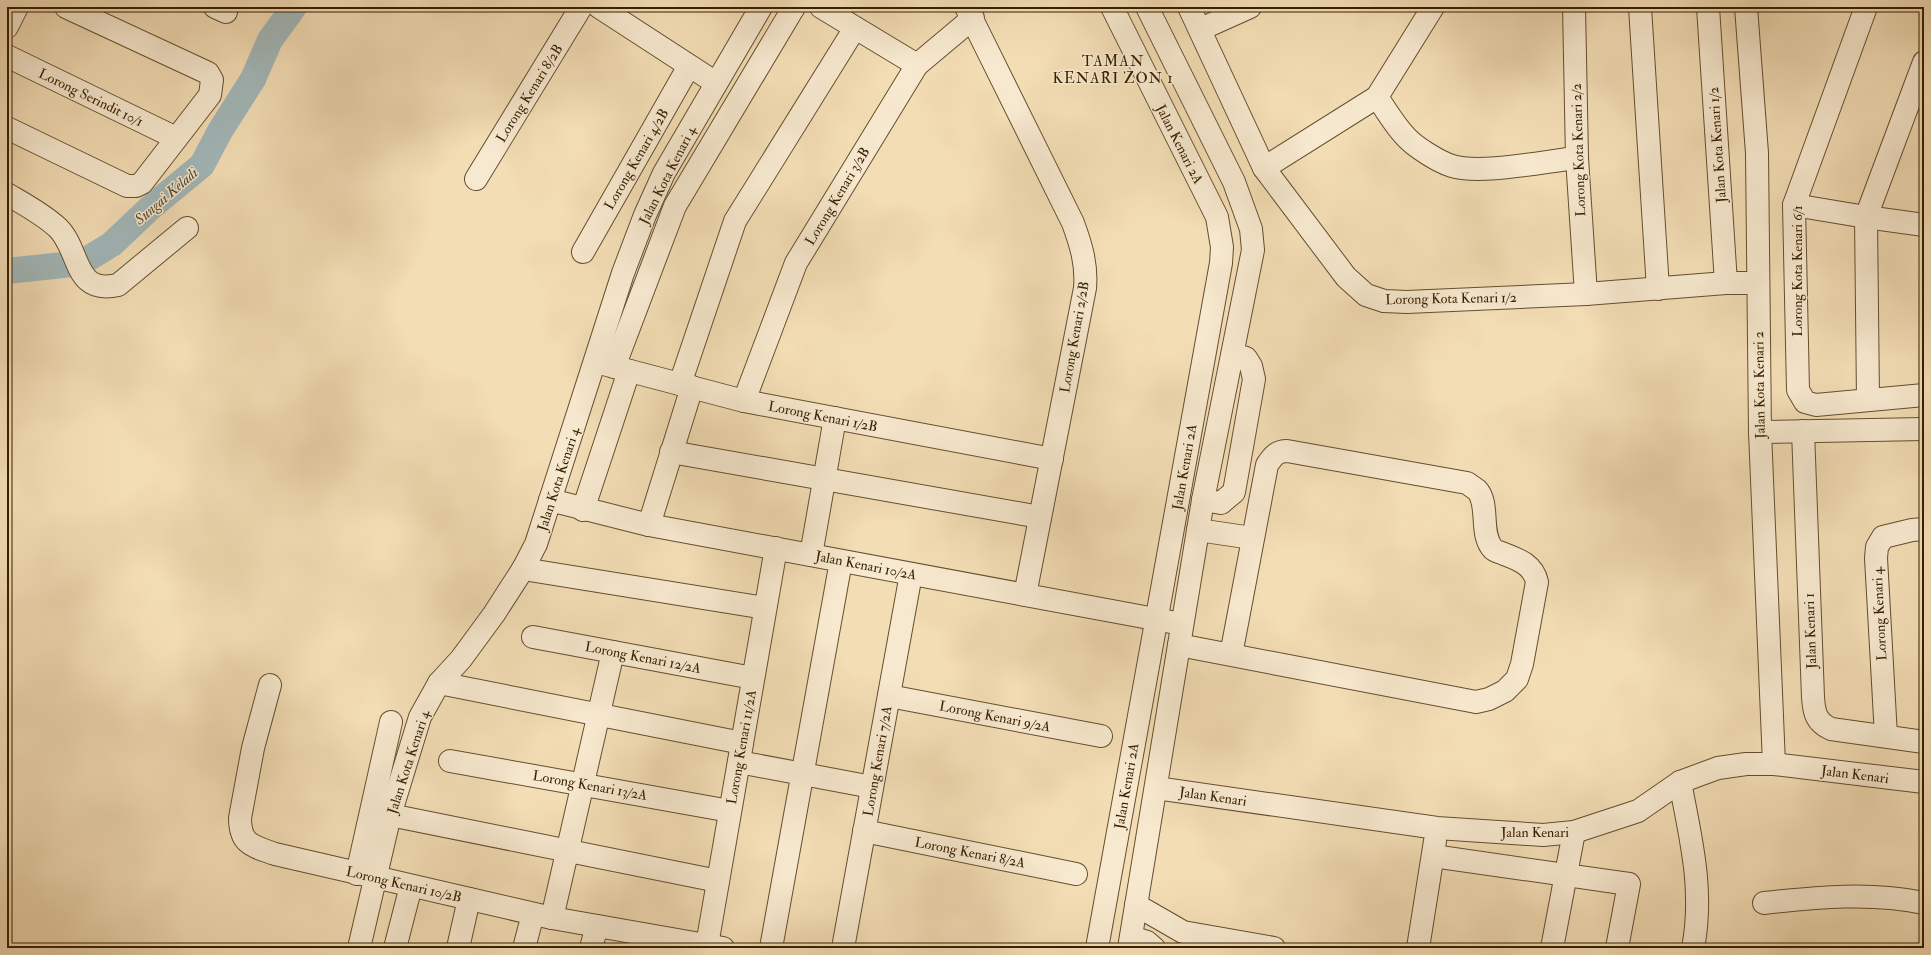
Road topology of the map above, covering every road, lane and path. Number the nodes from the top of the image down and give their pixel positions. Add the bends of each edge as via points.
1 (17, 7) edge
2 (66, 7) edge
3 (581, 7) edge
4 (599, 7) edge
5 (761, 7) edge
6 (794, 7) edge
7 (820, 7) edge
8 (1112, 7) edge
9 (1147, 7) edge
10 (1190, 7) edge
11 (1250, 7) edge
12 (1433, 7) edge
13 (1574, 7) edge
14 (1640, 7) edge
15 (1708, 7) edge
16 (1746, 7) edge
17 (1866, 7) edge
18 (969, 13) edge
19 (7, 27) edge
20 (855, 28) junction
21 (1201, 30) junction
22 (1167, 48) junction
23 (7, 56) edge
24 (1138, 62) junction
25 (1924, 62) edge
26 (689, 66) junction
27 (917, 66) junction
28 (716, 83) junction
29 (1377, 97) junction
30 (7, 128) edge
31 (176, 138) junction
32 (1577, 158) junction
33 (1264, 168) junction
34 (476, 179) dead end
35 (7, 194) edge
36 (1794, 205) junction
37 (1866, 217) junction
38 (1924, 224) edge
39 (188, 228) dead end
40 (583, 252) dead end
41 (1726, 283) junction
42 (1758, 283) junction
43 (1658, 289) junction
44 (1586, 294) junction
45 (613, 367) junction
46 (686, 386) junction
47 (1924, 395) edge
48 (1868, 400) junction
49 (744, 401) junction
50 (835, 418) junction
51 (1924, 429) edge
52 (1803, 431) junction
53 (1760, 432) junction
54 (671, 452) junction
55 (1052, 459) junction
56 (825, 479) junction
57 (550, 500) junction
58 (583, 510) junction
59 (1040, 517) junction
60 (649, 524) junction
61 (1924, 529) edge
62 (1198, 530) junction
63 (1252, 538) junction
64 (776, 548) junction
65 (812, 555) junction
66 (841, 561) junction
67 (523, 569) junction
68 (911, 574) junction
69 (1025, 595) junction
70 (766, 608) junction
71 (1156, 620) junction
72 (1181, 635) junction
73 (533, 636) dead end
74 (613, 652) junction
75 (1231, 655) junction
76 (753, 678) junction
77 (439, 682) junction
78 (270, 685) dead end
79 (889, 696) junction
80 (599, 714) junction
81 (391, 722) dead end
82 (1100, 736) dead end
83 (1886, 736) junction
84 (1924, 742) edge
85 (740, 752) junction
86 (450, 761) dead end
87 (1774, 764) junction
88 (801, 774) junction
89 (1680, 782) junction
90 (1924, 782) edge
91 (584, 783) junction
92 (872, 787) junction
93 (1156, 788) junction
94 (730, 811) junction
95 (390, 815) junction
96 (1437, 828) junction
97 (864, 831) junction
98 (1574, 832) junction
99 (568, 851) junction
100 (1433, 856) junction
101 (1076, 874) dead end
102 (1566, 875) junction
103 (366, 876) junction
104 (718, 881) junction
105 (411, 886) junction
106 (469, 899) junction
107 (1764, 903) dead end
108 (1924, 903) edge
109 (1136, 905) junction
110 (543, 916) junction
111 (597, 926) junction
112 (1182, 940) edge
113 (1130, 942) edge
114 (715, 947) edge
115 (359, 948) edge
116 (395, 948) edge
117 (458, 948) edge
118 (524, 948) edge
119 (592, 948) edge
120 (771, 948) edge
121 (843, 948) edge
122 (1097, 948) edge
123 (1154, 948) edge
124 (1274, 948) edge
125 (1418, 948) edge
126 (1552, 948) edge
127 (1618, 948) edge
128 (1693, 948) edge

1 - 19 street
2 - 31 street via 208,73 212,80 210,95
3 - 34 street, Lorong Kenari 8/2B
4 - 26 street
5 - 28 street, Jalan Kota Kenari 4
6 - 45 street via 675,206
7 - 20 street
8 - 24 street, Jalan Kenari 2A
9 - 22 street, Jalan Kenari 2A
10 - 21 street, Lorong Kota Kenari 1/2
11 - 21 street
12 - 29 street
13 - 32 street, Lorong Kota Kenari 2/2
14 - 43 street
15 - 41 street, Jalan Kota Kenari 1/2
16 - 42 street, Jalan Kota Kenari 2 via 1757,153
17 - 36 street, Lorong Kota Kenari 6/1
18 - 27 street, Lorong Kenari 3/2B
18 - 55 street, Lorong Kenari 2/2B via 1073,223 1083,250 1085,288
20 - 27 street
20 - 46 street via 735,221
21 - 33 street, Lorong Kota Kenari 1/2
22 - 24 street
22 - 62 street, Jalan Kenari 2A via 1234,182 1251,229 1253,250
23 - 31 street, Lorong Serindit 10/1
24 - 71 street, Jalan Kenari 2A via 1217,217 1222,247
25 - 37 street
26 - 28 street
26 - 40 street, Lorong Kenari 4/2B
27 - 49 street, Lorong Kenari 3/2B via 796,263
28 - 45 street, Jalan Kota Kenari 4 via 664,174 644,215 623,273
29 - 32 street via 1406,137 1432,156 1452,166 1468,169 1491,168
29 - 33 street
30 - 31 street via 132,187 142,183
32 - 44 street, Lorong Kota Kenari 2/2
33 - 44 street, Lorong Kota Kenari 1/2 via 1346,277 1366,295 1384,301 1407,302
35 - 39 street via 59,229 72,250 82,274 93,284 104,288 118,285
36 - 37 street
36 - 48 street, Lorong Kota Kenari 6/1 via 1798,390 1805,402 1816,405
37 - 38 street
37 - 48 street
41 - 42 street, Lorong Kota Kenari 1/2
41 - 43 street, Lorong Kota Kenari 1/2
42 - 53 street, Jalan Kota Kenari 2
43 - 44 street, Lorong Kota Kenari 1/2
45 - 46 street, Lorong Kenari 1/2B
45 - 57 street, Jalan Kota Kenari 4
45 - 58 street
46 - 49 street, Lorong Kenari 1/2B
46 - 54 street
47 - 48 street, Lorong Kota Kenari 6/1
49 - 50 street, Lorong Kenari 1/2B
50 - 55 street, Lorong Kenari 1/2B
50 - 56 street
51 - 52 street
52 - 53 street
52 - 83 street, Jalan Kenari 1 via 1814,708 1822,725 1831,729
53 - 87 street, Jalan Kota Kenari 2
54 - 56 street
54 - 60 street
55 - 59 street, Lorong Kenari 2/2B
56 - 59 street
56 - 65 street
57 - 58 street, Jalan Kenari 10/2A
57 - 67 street, Jalan Kota Kenari 4 via 536,544
58 - 60 street, Jalan Kenari 10/2A
59 - 69 street, Lorong Kenari 2/2B
60 - 64 street, Jalan Kenari 10/2A
61 - 83 street, Lorong Kenari 4 via 1882,537 1876,547
62 - 63 street
62 - 72 street, Jalan Kenari 2A
63 - 75 street, Jalan Kenari 10/2A
63 - 75 street, Jalan Kenari 10/2A via 1267,465 1280,451 1288,451 1467,483 1477,490 1481,497 1489,543 1494,550 1521,561 1534,571 1537,582 1517,679 1505,691 1489,699 1476,702
64 - 65 street, Jalan Kenari 10/2A
64 - 70 street, Lorong Kenari 11/2A
65 - 66 street, Jalan Kenari 10/2A
66 - 68 street, Jalan Kenari 10/2A
66 - 88 street
67 - 70 street
67 - 77 street, Jalan Kota Kenari 4 via 461,659
68 - 69 street, Jalan Kenari 10/2A
68 - 79 street, Lorong Kenari 7/2A
69 - 71 street, Jalan Kenari 10/2A
70 - 76 street, Lorong Kenari 11/2A
71 - 72 street, Jalan Kenari 10/2A
71 - 122 street, Jalan Kenari 2A
72 - 75 street, Jalan Kenari 10/2A
72 - 93 street, Jalan Kenari 2A
73 - 74 street, Lorong Kenari 12/2A
74 - 76 street, Lorong Kenari 12/2A
74 - 80 street
76 - 85 street, Lorong Kenari 11/2A
77 - 80 street
77 - 95 street, Jalan Kota Kenari 4 via 420,717
78 - 103 street, Lorong Kenari 10/2B via 253,748 240,818 243,839 255,847 275,854
79 - 82 street, Lorong Kenari 9/2A
79 - 92 street, Lorong Kenari 7/2A
80 - 85 street
80 - 91 street
81 - 103 street
83 - 84 street, Jalan Kenari 1
85 - 88 street
85 - 94 street, Lorong Kenari 11/2A
86 - 91 street, Lorong Kenari 13/2A
87 - 89 street, Jalan Kenari via 1718,768
87 - 90 street, Jalan Kenari
88 - 92 street
88 - 120 street
89 - 98 street, Jalan Kenari via 1638,811
89 - 128 street via 1695,866 1698,899
91 - 94 street, Lorong Kenari 13/2A
91 - 99 street
92 - 97 street, Lorong Kenari 7/2A
93 - 96 street, Jalan Kenari
93 - 109 street, Jalan Kenari 2A
94 - 104 street, Lorong Kenari 11/2A
95 - 99 street
95 - 103 street, Jalan Kota Kenari 4
96 - 98 street, Jalan Kenari via 1544,834
96 - 100 street
97 - 101 street, Lorong Kenari 8/2A
97 - 121 street, Lorong Kenari 7/2A
98 - 102 street
99 - 104 street
99 - 110 street
100 - 102 street
100 - 125 street
102 - 126 street
102 - 127 street via 1628,884
103 - 105 street, Lorong Kenari 10/2B
103 - 115 street, Jalan Kota Kenari 4
104 - 114 street, Lorong Kenari 11/2A
105 - 106 street, Lorong Kenari 10/2B
105 - 116 street
106 - 110 street, Lorong Kenari 10/2B
106 - 117 street
107 - 108 street via 1819,897 1872,896
109 - 112 street
109 - 113 street, Jalan Kenari 2A
110 - 111 street, Lorong Kenari 10/2B
110 - 118 street
111 - 114 street, Lorong Kenari 10/2B
111 - 119 street
112 - 124 street
113 - 123 street via 1146,942

